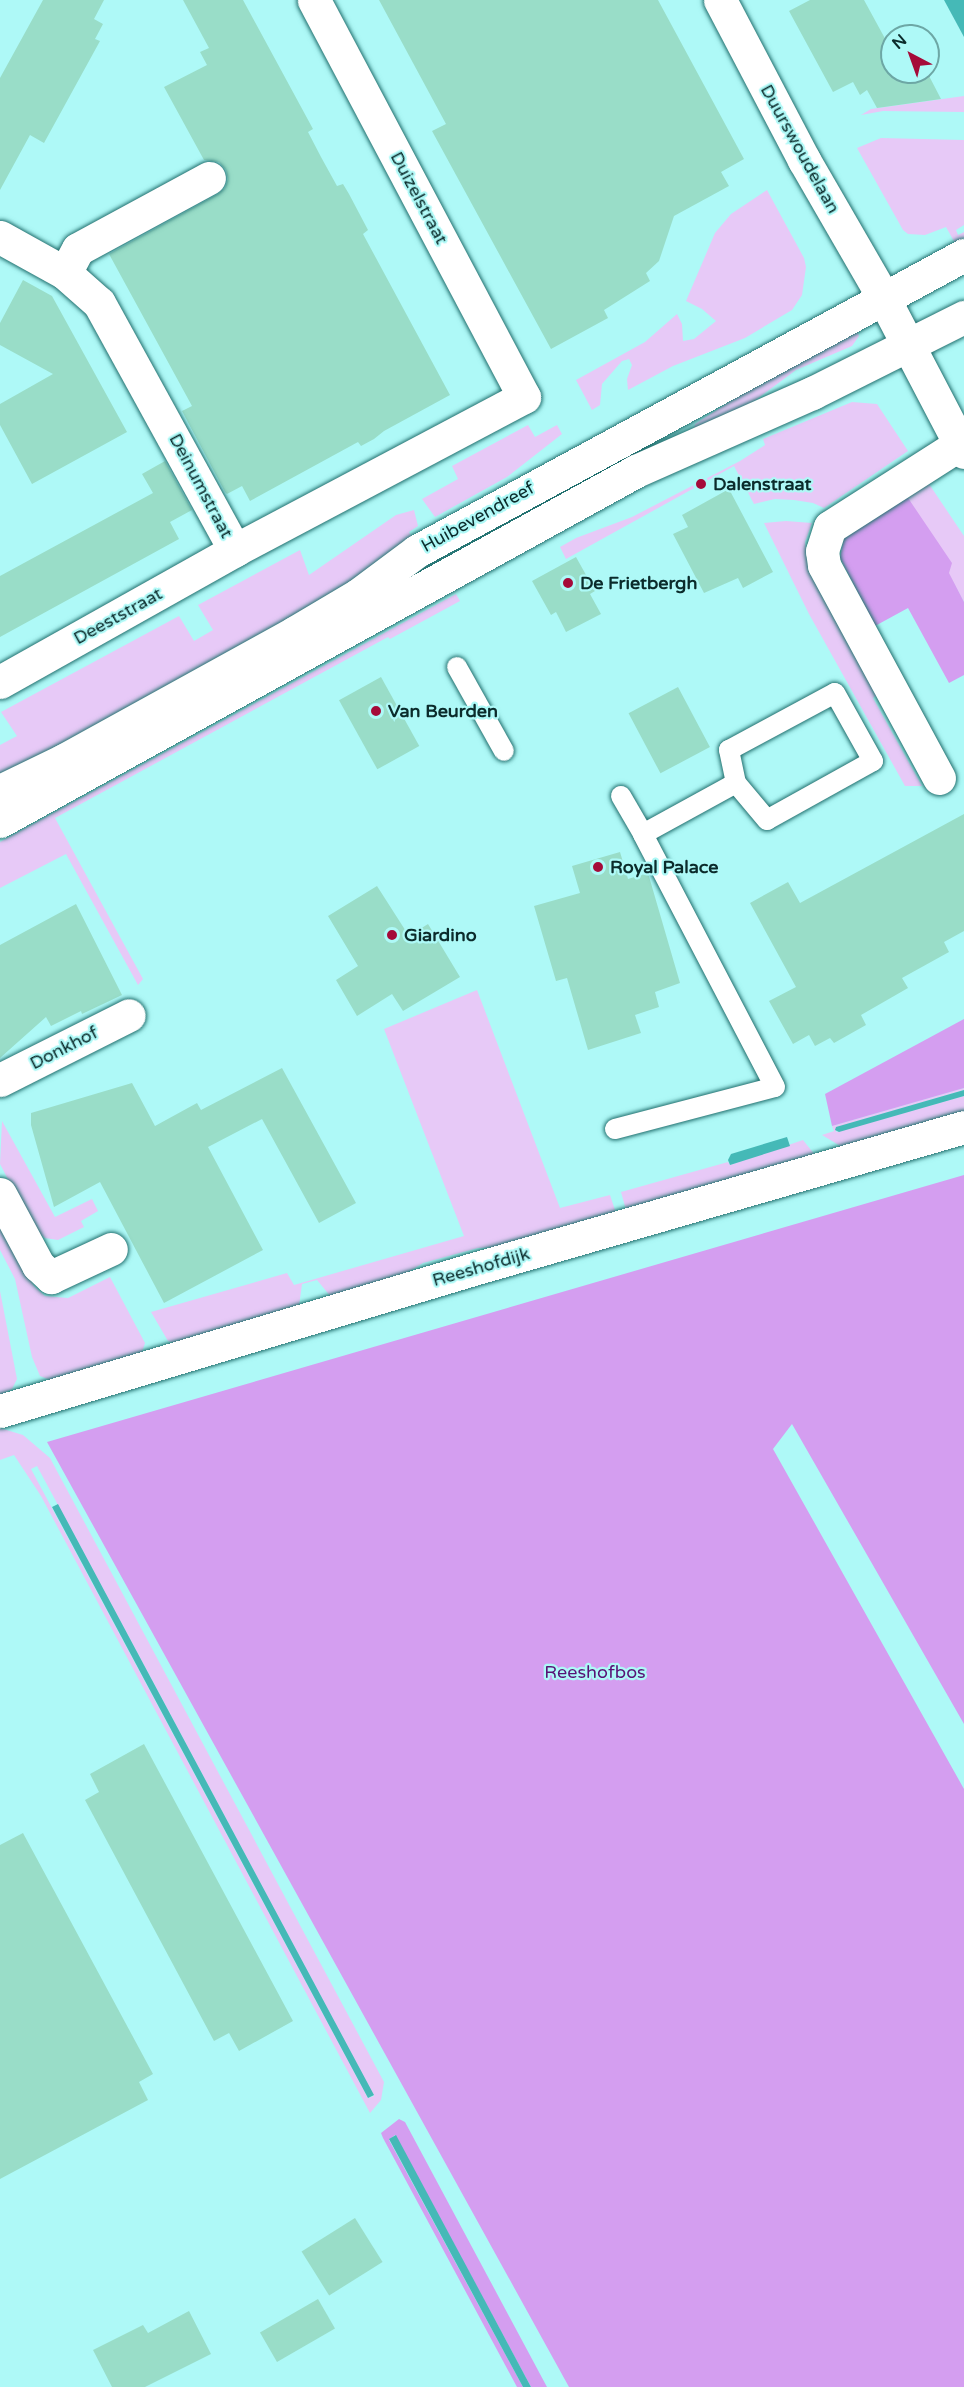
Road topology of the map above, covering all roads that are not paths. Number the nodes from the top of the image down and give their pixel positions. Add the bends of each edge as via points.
1 (314, 0) edge
2 (720, 0) edge
3 (209, 178) dead end
4 (0, 237) edge
5 (964, 255) edge
6 (65, 273) junction
7 (883, 297) junction
8 (964, 317) edge
9 (908, 345) junction
10 (524, 397) joint
11 (962, 448) edge
12 (235, 550) junction
13 (457, 668) dead end
14 (0, 682) edge
15 (504, 751) dead end
16 (939, 778) dead end
17 (735, 783) junction
18 (0, 791) edge
19 (621, 796) dead end
20 (0, 821) edge
21 (643, 834) junction
22 (129, 1015) dead end
23 (0, 1080) edge
24 (964, 1127) edge
25 (615, 1130) dead end
26 (0, 1194) edge
27 (111, 1250) dead end
28 (0, 1411) edge

1 - 10 street, Duizelstraat
2 - 7 street, Duurswoudelaan via 804,160
3 - 6 street via 78,249
4 - 6 street, Deinumstraat
5 - 7 street, Huibevendreef
6 - 12 street, Deinumstraat via 99,303
7 - 9 street
7 - 18 street, Huibevendreef via 417,551 358,595 294,633
8 - 9 street, Huibevendreef
9 - 11 street
9 - 20 street, Huibevendreef via 812,393 636,471
10 - 12 street, Deinumstraat
11 - 16 street via 830,527 822,551 824,565
12 - 14 street, Deeststraat
13 - 15 lane
17 - 17 lane via 729,750 835,693 873,761 767,820
17 - 21 lane
19 - 21 lane
21 - 25 lane via 775,1087
22 - 23 street, Donkhof
24 - 28 street, Reeshofdijk
26 - 27 street via 38,1265 51,1277

